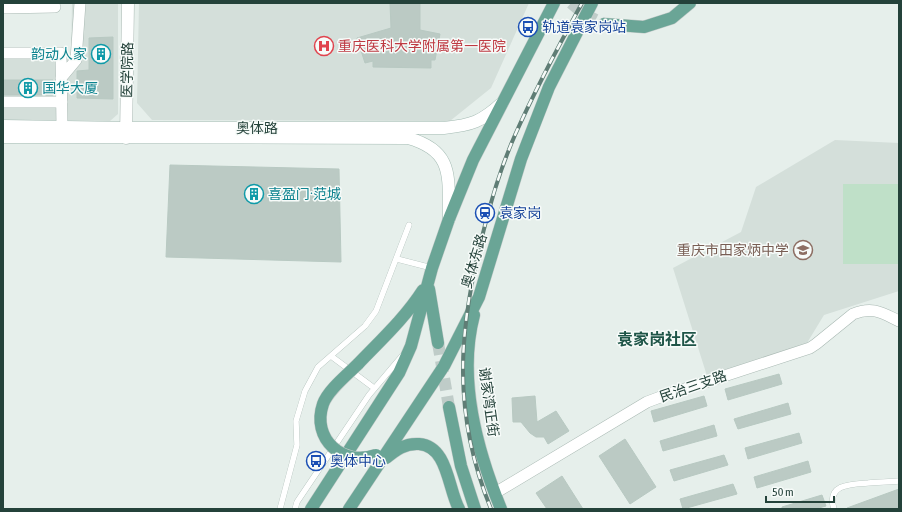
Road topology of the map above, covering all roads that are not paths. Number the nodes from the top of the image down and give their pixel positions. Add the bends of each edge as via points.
1 (80, 3) edge
2 (128, 3) edge
3 (554, 3) edge
4 (592, 3) edge
5 (690, 3) edge
6 (55, 7) dead end
7 (3, 8) edge
8 (604, 24) tunnel mouth
9 (3, 53) edge
10 (61, 78) junction
11 (3, 102) edge
12 (62, 102) junction
13 (503, 102) junction
14 (3, 126) edge
15 (62, 127) junction
16 (126, 133) junction
17 (3, 137) edge
18 (449, 219) junction
19 (409, 225) dead end
20 (397, 259) junction
21 (432, 268) junction
22 (428, 282) junction
23 (479, 297) junction
24 (899, 321) edge
25 (438, 343) tunnel mouth
26 (411, 346) junction
27 (331, 356) junction
28 (374, 388) junction
29 (449, 407) tunnel mouth
30 (377, 460) junction
31 (899, 481) edge
32 (495, 493) junction
33 (280, 509) edge
34 (295, 509) edge
35 (311, 509) edge
36 (349, 509) edge
37 (459, 509) edge
38 (475, 509) edge
39 (501, 509) edge
40 (834, 509) edge

1 - 10 street via 76,60
2 - 16 main road, 医学院路
3 - 13 main road
4 - 23 main road, 奥体东路 via 549,87 521,158
5 - 8 main road via 672,18 644,27
6 - 7 street
9 - 10 street via 61,53
10 - 12 street
11 - 12 street
12 - 15 street
13 - 16 main road, 奥体路 via 478,122 444,128
13 - 18 main road via 473,160
14 - 15 main road, 奥体路
15 - 16 main road, 奥体路
16 - 17 main road, 奥体路
16 - 18 main road, 奥体路 via 408,138 432,147 445,165 448,176
18 - 21 main road
19 - 20 lane
20 - 21 lane
20 - 27 lane via 376,311 365,326
21 - 22 main road
22 - 25 main road
22 - 26 main road
22 - 30 main road, bridge via 399,322 330,393 321,411 321,426 329,444 348,456
23 - 30 main road, 奥体东路 via 444,366 392,444
23 - 32 main road, 谢家湾正街 via 470,338 469,387 478,441
24 - 32 street, 民治三支路 via 874,310 853,314 810,348 647,402
26 - 28 lane
26 - 35 main road via 399,372
27 - 28 lane
27 - 33 lane via 318,367 305,391 296,421 297,445
28 - 34 lane via 297,502
29 - 38 main road via 461,466
30 - 36 main road
30 - 37 main road via 413,444 430,447 440,457
31 - 40 lane via 847,484 837,490 832,498
32 - 39 main road, 谢家湾正街

